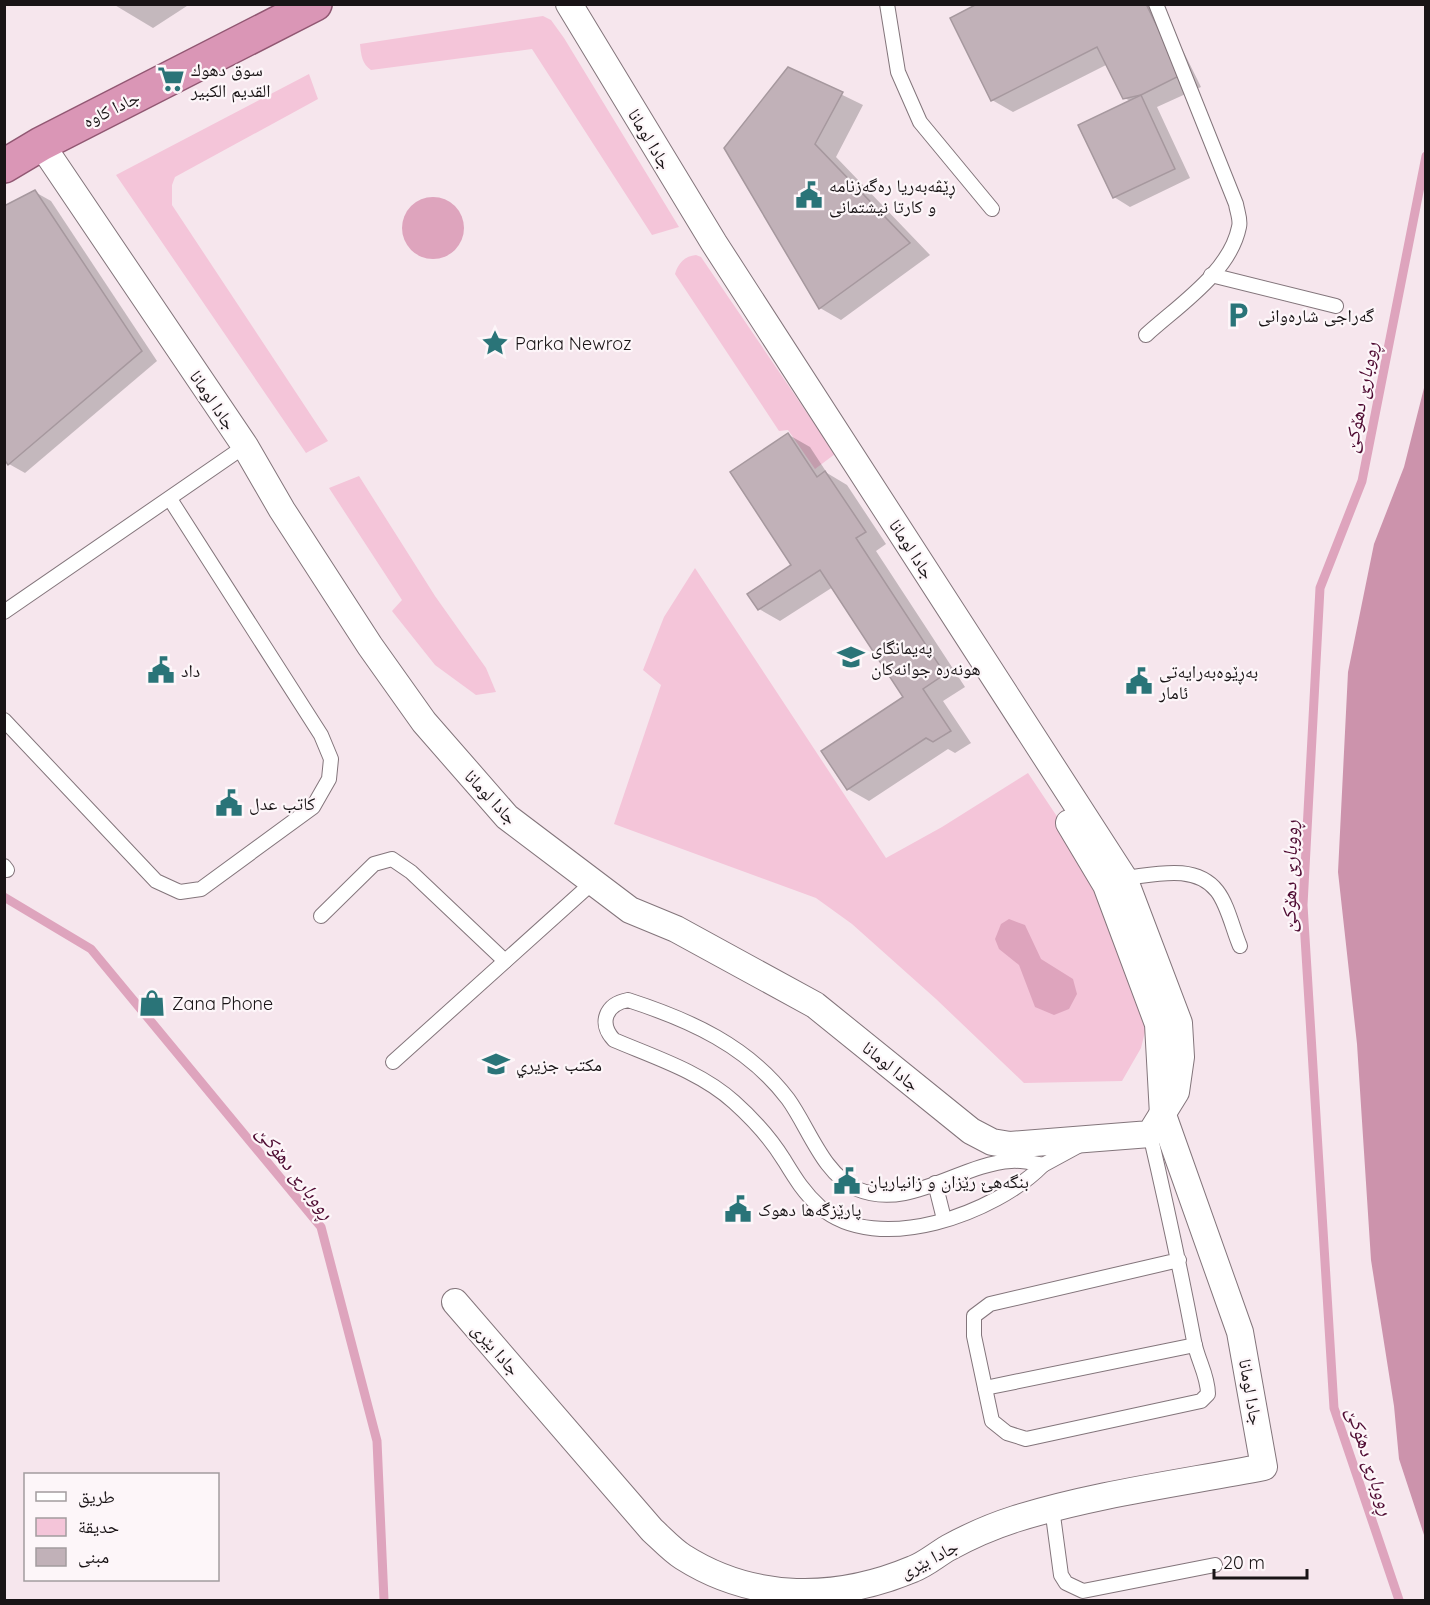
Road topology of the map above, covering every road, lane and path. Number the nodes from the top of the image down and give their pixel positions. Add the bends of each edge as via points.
1 (315, 4) edge
2 (550, 4) edge
3 (569, 4) edge
4 (887, 4) edge
5 (1156, 4) edge
6 (41, 144) junction
7 (4, 166) edge
8 (992, 209) dead end
9 (1211, 275) junction
10 (1336, 306) dead end
11 (1146, 335) dead end
12 (245, 446) junction
13 (170, 499) junction
14 (4, 612) edge
15 (4, 720) edge
16 (1124, 878) junction
17 (592, 883) junction
18 (321, 916) dead end
19 (1240, 946) dead end
20 (505, 962) junction
21 (393, 1062) dead end
22 (1156, 1124) junction
23 (1093, 1138) junction
24 (1043, 1165) junction
25 (935, 1183) junction
26 (944, 1219) junction
27 (1179, 1260) junction
28 (455, 1302) dead end
29 (1195, 1345) junction
30 (985, 1388) junction
31 (1264, 1467) joint
32 (1052, 1508) junction
33 (1215, 1565) dead end

1 - 6 highway, جادا کاوه
2 - 22 street, جادا لومانا via 694,238 1005,718 1106,885 1158,1024
3 - 16 street, جادا لومانا via 714,243
4 - 8 lane via 898,72 920,122
5 - 9 lane via 1236,204 1240,224 1232,248
6 - 7 highway, جادا کاوه
6 - 12 street, جادا لومانا
9 - 10 lane
9 - 11 lane
12 - 13 lane
12 - 17 street, جادا لومانا via 363,637 424,722 507,817
13 - 14 lane
13 - 15 lane via 321,735 331,759 329,779 313,807 201,889 180,892 156,881
16 - 19 lane via 1185,873 1202,877 1217,891
16 - 22 street, جادا لومانا via 1179,1023 1181,1057 1176,1092
17 - 20 lane
17 - 23 street, جادا لومانا via 630,910 676,930 815,1005 971,1131 992,1142 1011,1145
18 - 20 lane via 374,864 392,859 411,872
20 - 21 lane
22 - 23 street, جادا لومانا
22 - 27 lane
22 - 31 street, جادا لومانا via 1240,1332
23 - 24 lane
24 - 25 lane via 1012,1161
24 - 26 lane via 1002,1196
25 - 26 lane
25 - 26 lane via 906,1193 881,1195 856,1189 836,1174 768,1076 720,1037 628,1000 611,1006 606,1014 604,1024 614,1040 701,1079 732,1100 760,1127 799,1186 822,1209 850,1224 881,1231 913,1228
27 - 29 lane
27 - 30 lane via 990,1304 974,1316 974,1336
28 - 32 street, جادا بێری via 652,1530 681,1556 715,1575 792,1594 843,1591 916,1568 949,1548 1012,1520
29 - 30 lane
29 - 30 lane via 1208,1382 1208,1394 1201,1401 1026,1439 1007,1433 992,1421
31 - 32 street, جادا بێری
32 - 33 lane via 1061,1575 1073,1588 1083,1591

